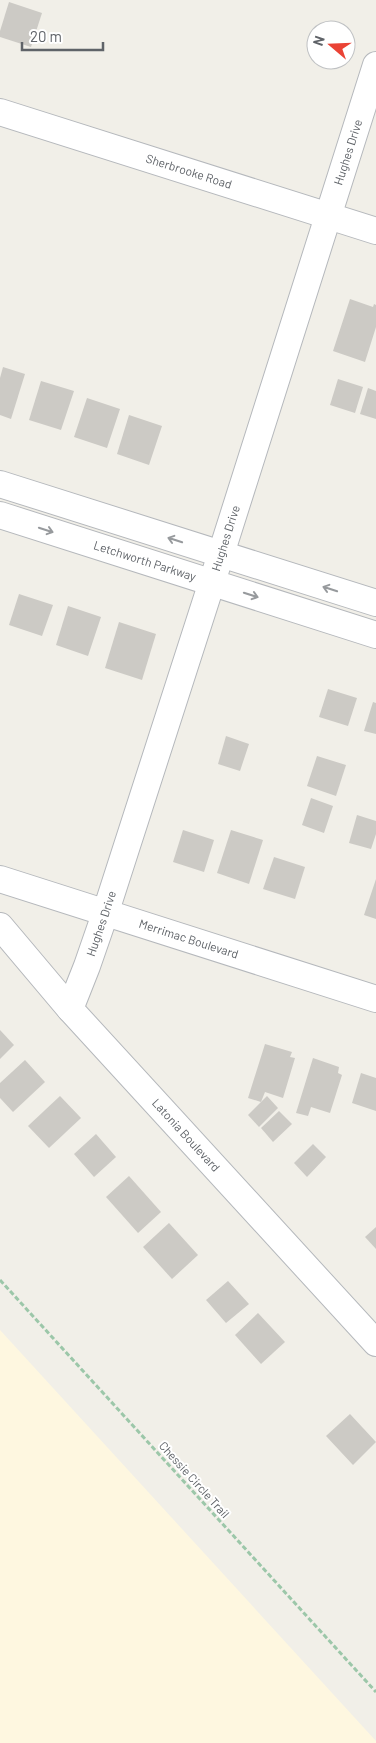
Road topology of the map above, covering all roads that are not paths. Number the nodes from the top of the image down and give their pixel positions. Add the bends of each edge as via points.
1 (376, 64) edge
2 (0, 112) edge
3 (328, 216) junction
4 (376, 231) edge
5 (0, 484) edge
6 (0, 515) edge
7 (221, 554) junction
8 (212, 582) junction
9 (376, 603) edge
10 (376, 635) edge
11 (0, 879) edge
12 (105, 914) junction
13 (0, 926) edge
14 (376, 999) edge
15 (70, 1009) junction
16 (376, 1343) edge

1 - 3 street, Hughes Drive
2 - 3 street, Sherbrooke Road
3 - 4 street, Sherbrooke Road
3 - 7 street, Hughes Drive
7 -> 5 street
6 -> 8 street, Letchworth Parkway
7 - 8 street, Hughes Drive
9 -> 7 street
8 -> 10 street, Letchworth Parkway
8 - 12 street, Hughes Drive
11 - 12 street, Merrimac Boulevard
12 - 14 street, Merrimac Boulevard
12 - 15 street, Hughes Drive
13 - 15 street, Latonia Boulevard
15 - 16 street, Latonia Boulevard

